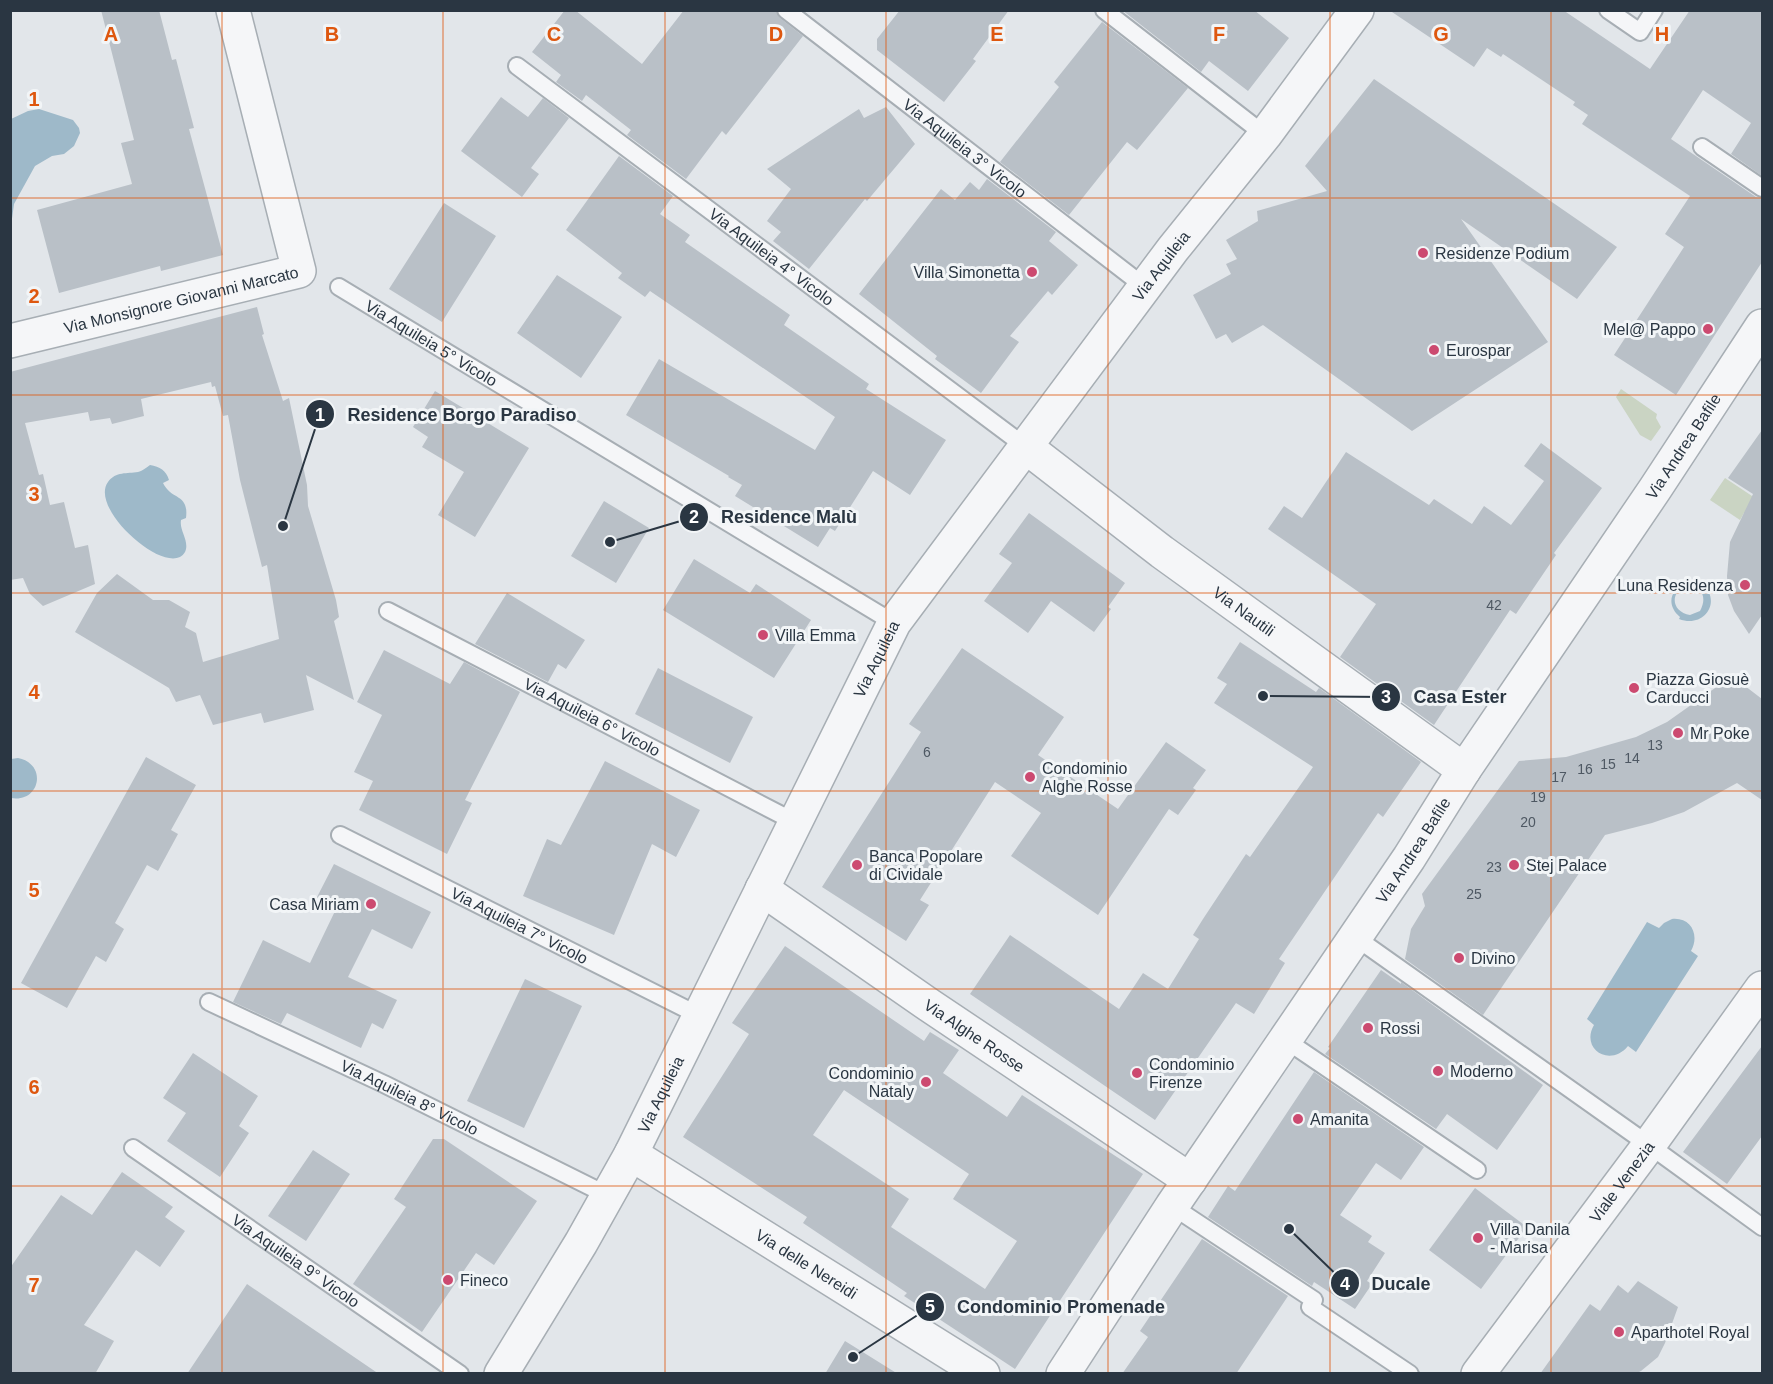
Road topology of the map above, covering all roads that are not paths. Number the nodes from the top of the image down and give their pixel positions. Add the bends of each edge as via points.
1 (233, 10) edge
2 (786, 10) edge
3 (1104, 10) edge
4 (1357, 10) edge
5 (1608, 10) edge
6 (1654, 10) edge
7 (517, 66) dead end
8 (1265, 135) junction
9 (1702, 147) dead end
10 (1762, 188) edge
11 (339, 287) dead end
12 (1145, 287) junction
13 (1762, 326) edge
14 (10, 341) edge
15 (1026, 447) junction
16 (388, 611) dead end
17 (894, 623) junction
18 (1464, 770) junction
19 (795, 822) junction
20 (340, 835) dead end
21 (762, 889) junction
22 (1354, 937) junction
23 (1762, 988) edge
24 (209, 1002) dead end
25 (700, 1016) junction
26 (1284, 1039) junction
27 (1649, 1145) junction
28 (134, 1148) dead end
29 (631, 1154) junction
30 (1477, 1170) dead end
31 (1181, 1193) junction
32 (607, 1195) junction
33 (1762, 1227) edge
34 (460, 1374) edge
35 (501, 1374) edge
36 (983, 1374) edge
37 (1063, 1374) edge
38 (1410, 1374) edge
39 (1478, 1374) edge

1 - 14 street, Via Monsignore Giovanni Marcato via 298,271
2 - 12 lane, Via Aquileia 3° Vicolo
3 - 8 lane
4 - 8 street, Via Aquileia
5 - 6 lane via 1640,32
7 - 15 lane, Via Aquileia 4° Vicolo
8 - 12 street, Via Aquileia
9 - 10 lane
11 - 17 lane, Via Aquileia 5° Vicolo
12 - 15 street, Via Aquileia
13 - 18 street, Via Andrea Bafile
15 - 17 street, Via Aquileia
15 - 18 street, Via Nautili via 1162,552
16 - 19 lane, Via Aquileia 6° Vicolo
17 - 19 street, Via Aquileia
18 - 22 street, Via Andrea Bafile
19 - 21 street, Via Aquileia
20 - 25 lane, Via Aquileia 7° Vicolo
21 - 25 street, Via Aquileia
21 - 31 street, Via Alghe Rosse via 928,1005
22 - 26 street, Via Andrea Bafile
22 - 27 lane
23 - 27 street, Viale Venezia
24 - 32 lane, Via Aquileia 8° Vicolo
25 - 29 street, Via Aquileia
26 - 30 lane
26 - 31 street, Via Andrea Bafile
27 - 33 lane
27 - 39 street, Viale Venezia
28 - 34 lane, Via Aquileia 9° Vicolo
29 - 32 street, Via Aquileia
29 - 36 street, Via delle Nereidi
31 - 37 street, Via Andrea Bafile
31 - 38 lane via 1314,1300 1310,1307
32 - 35 street, Via Aquileia

